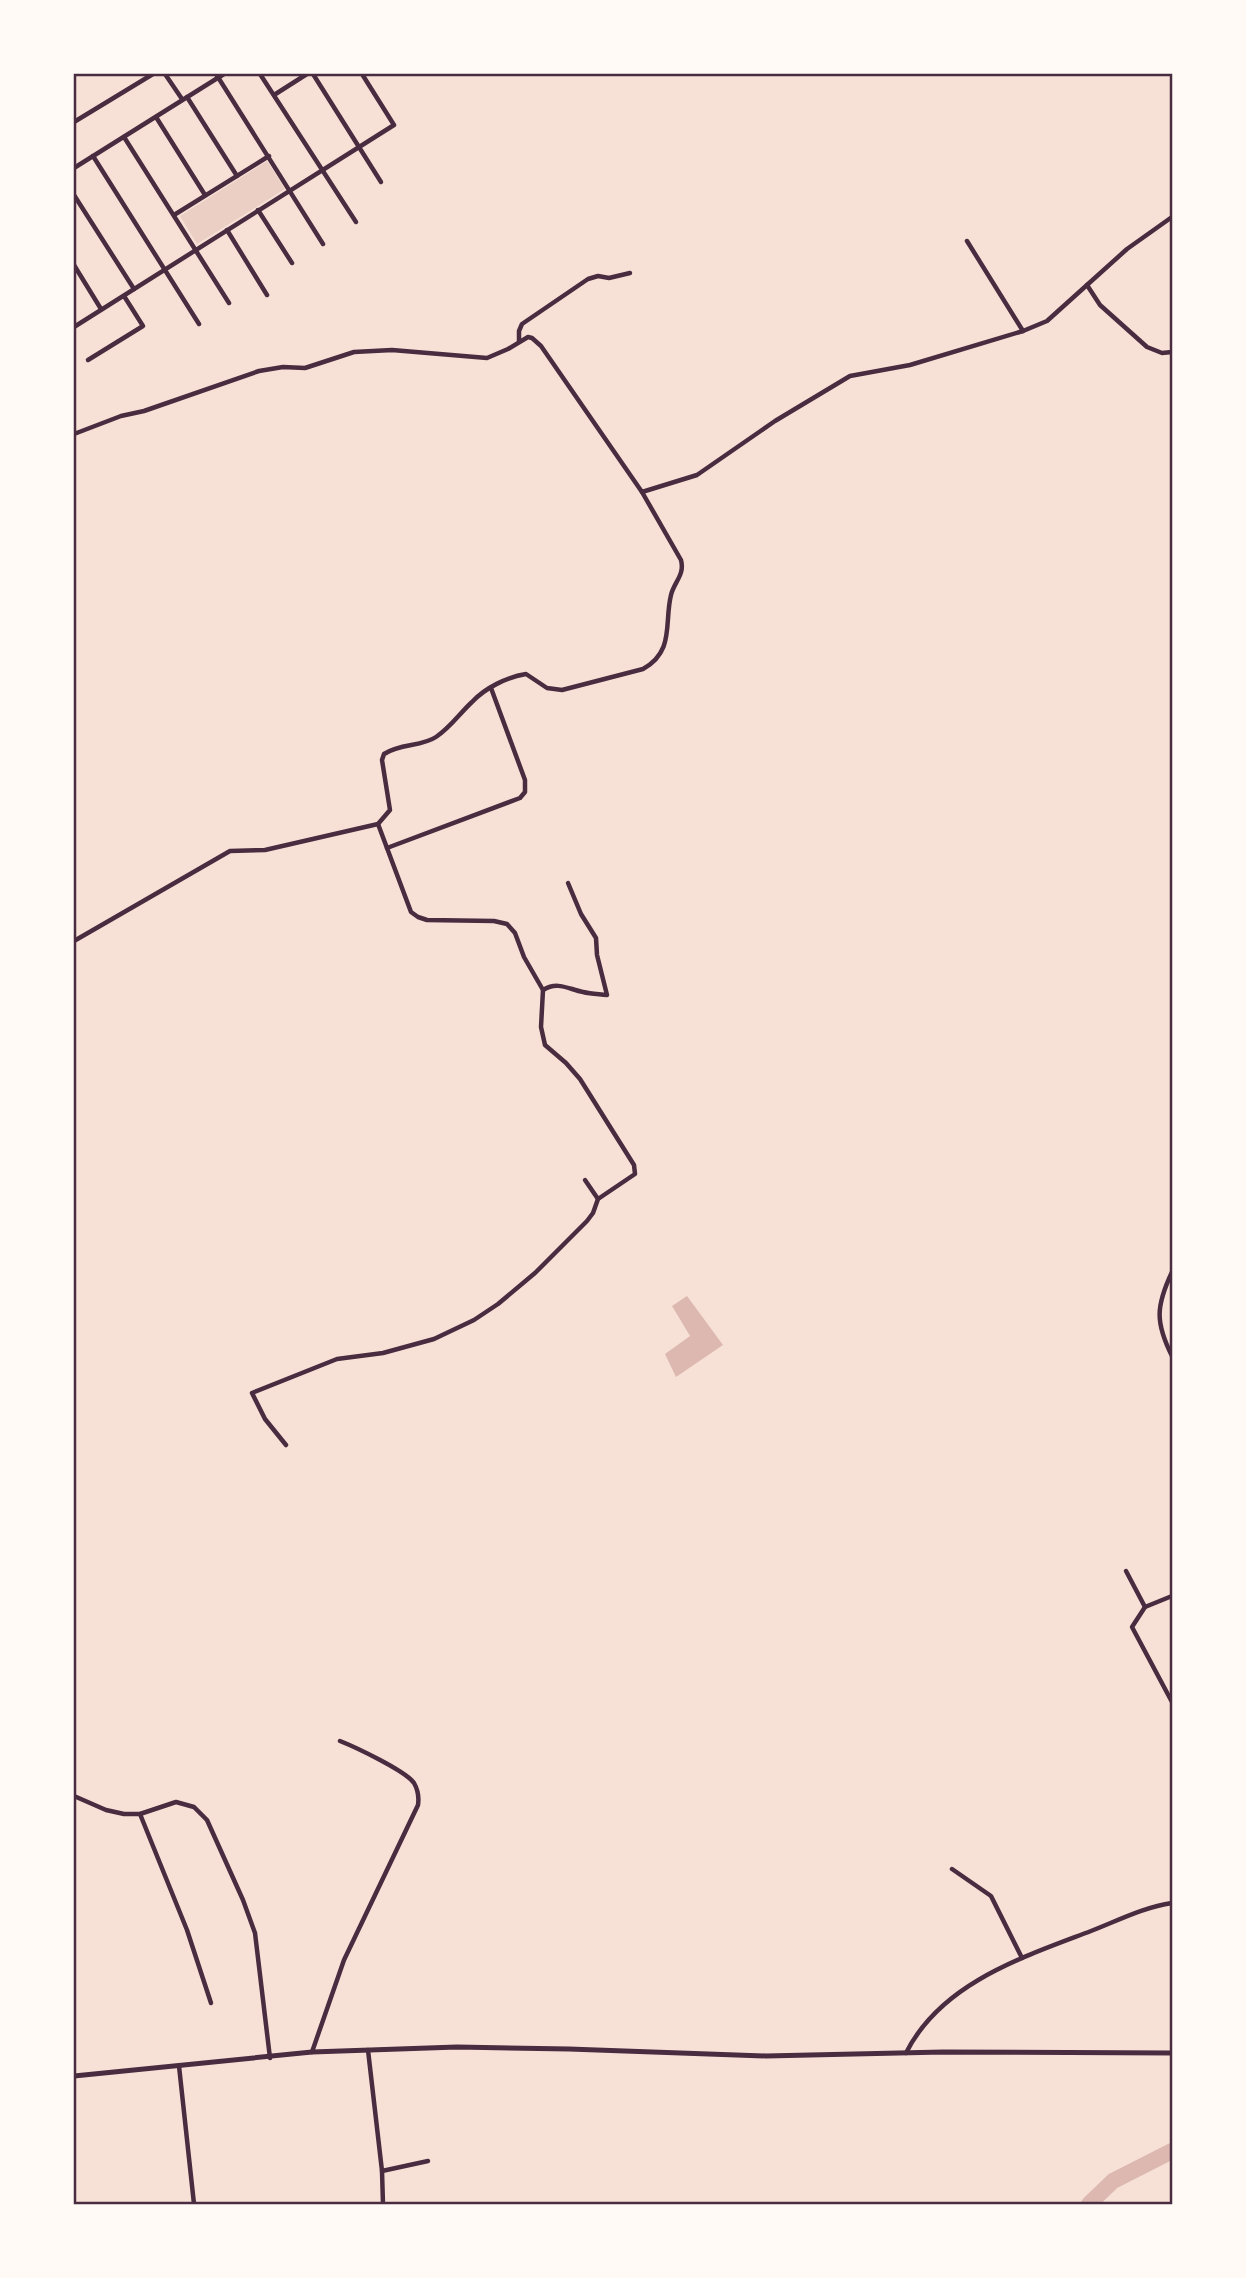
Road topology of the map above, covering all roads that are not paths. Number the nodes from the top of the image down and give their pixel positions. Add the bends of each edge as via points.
1 (153, 74) edge
2 (165, 74) edge
3 (224, 74) edge
4 (260, 74) edge
5 (307, 74) edge
6 (313, 74) edge
7 (362, 74) edge
8 (217, 75) edge
9 (274, 95) junction
10 (184, 98) junction
11 (156, 117) junction
12 (74, 122) edge
13 (124, 137) junction
14 (360, 148) junction
15 (93, 156) junction
16 (269, 156) junction
17 (74, 169) edge
18 (322, 170) junction
19 (237, 176) junction
20 (381, 182) dead end
21 (290, 190) junction
22 (74, 195) edge
23 (205, 195) junction
24 (258, 210) junction
25 (174, 215) junction
26 (1172, 217) edge
27 (356, 222) dead end
28 (226, 230) junction
29 (967, 240) dead end
30 (323, 244) dead end
31 (196, 250) junction
32 (292, 263) dead end
33 (74, 265) edge
34 (165, 270) junction
35 (630, 273) dead end
36 (1087, 285) junction
37 (134, 289) junction
38 (124, 295) junction
39 (267, 295) dead end
40 (229, 303) dead end
41 (101, 309) junction
42 (199, 324) dead end
43 (74, 327) edge
44 (1023, 331) junction
45 (519, 341) junction
46 (1172, 352) edge
47 (88, 360) dead end
48 (74, 435) edge
49 (642, 492) junction
50 (491, 688) junction
51 (378, 824) junction
52 (387, 848) junction
53 (568, 883) dead end
54 (74, 941) edge
55 (543, 990) junction
56 (585, 1180) dead end
57 (598, 1199) junction
58 (1172, 1272) edge
59 (1172, 1356) edge
60 (286, 1445) dead end
61 (1126, 1571) dead end
62 (1172, 1596) edge
63 (1144, 1607) junction
64 (1172, 1702) edge
65 (340, 1741) dead end
66 (74, 1796) edge
67 (140, 1814) junction
68 (952, 1868) dead end
69 (1172, 1903) edge
70 (1021, 1958) junction
71 (211, 2003) dead end
72 (368, 2050) junction
73 (312, 2052) junction
74 (1172, 2053) edge
75 (906, 2055) junction
76 (270, 2058) junction
77 (178, 2066) junction
78 (74, 2076) edge
79 (428, 2161) dead end
80 (382, 2171) junction
81 (194, 2204) edge
82 (383, 2204) edge

1 - 12 street
2 - 10 street
3 - 8 street
4 - 9 street
5 - 9 street
6 - 14 street
7 - 14 street via 394,125
8 - 10 street
8 - 16 street
9 - 18 street
10 - 11 street
10 - 19 street
11 - 13 street
11 - 23 street
13 - 15 street
13 - 25 street
14 - 18 street
14 - 20 street
15 - 17 street
15 - 34 street
16 - 19 street
16 - 21 street
18 - 21 street
18 - 27 street
19 - 23 street
21 - 24 street
21 - 30 street
22 - 37 street
23 - 25 street
24 - 28 street
24 - 32 street
25 - 31 street
26 - 36 street
28 - 31 street
28 - 39 street
29 - 44 street
31 - 34 street
31 - 40 street
33 - 41 street
34 - 37 street
34 - 42 street
35 - 45 street via 588,279 522,324
36 - 44 street via 1047,321
36 - 46 street via 1100,305 1147,347
37 - 38 street
38 - 41 street
38 - 47 street via 143,326
41 - 43 street
44 - 49 street via 910,365 850,376 697,475
45 - 48 street via 487,358 392,350 354,352 305,368 259,371 121,415
45 - 49 street via 528,337 541,346
49 - 50 street via 683,568 670,599 669,632 657,657 643,669 562,690 553,690 526,674
50 - 51 street via 436,737 384,754 390,810
50 - 52 street via 525,780 525,792 520,798
51 - 52 street
51 - 54 street via 265,850 230,851
52 - 55 street via 411,912 427,920 507,924
53 - 55 street via 596,938 607,995 565,985
55 - 57 street via 545,1045 580,1079 636,1168 635,1174
56 - 57 street
57 - 60 street via 587,1221 535,1273 474,1320 434,1339 337,1359 252,1393
58 - 59 street via 1158,1314
61 - 63 street
62 - 63 street
63 - 64 street via 1133,1632
65 - 73 street via 412,1780 418,1805 344,1961
66 - 67 street via 106,1810
67 - 71 street
67 - 76 street via 176,1802 194,1807 207,1821 255,1933
68 - 70 street via 991,1896
69 - 70 street
70 - 75 street via 961,1992 929,2017
72 - 73 street
72 - 75 street
72 - 80 street
73 - 76 street
74 - 75 street
76 - 77 street
77 - 78 street
77 - 81 street
79 - 80 street
80 - 82 street

